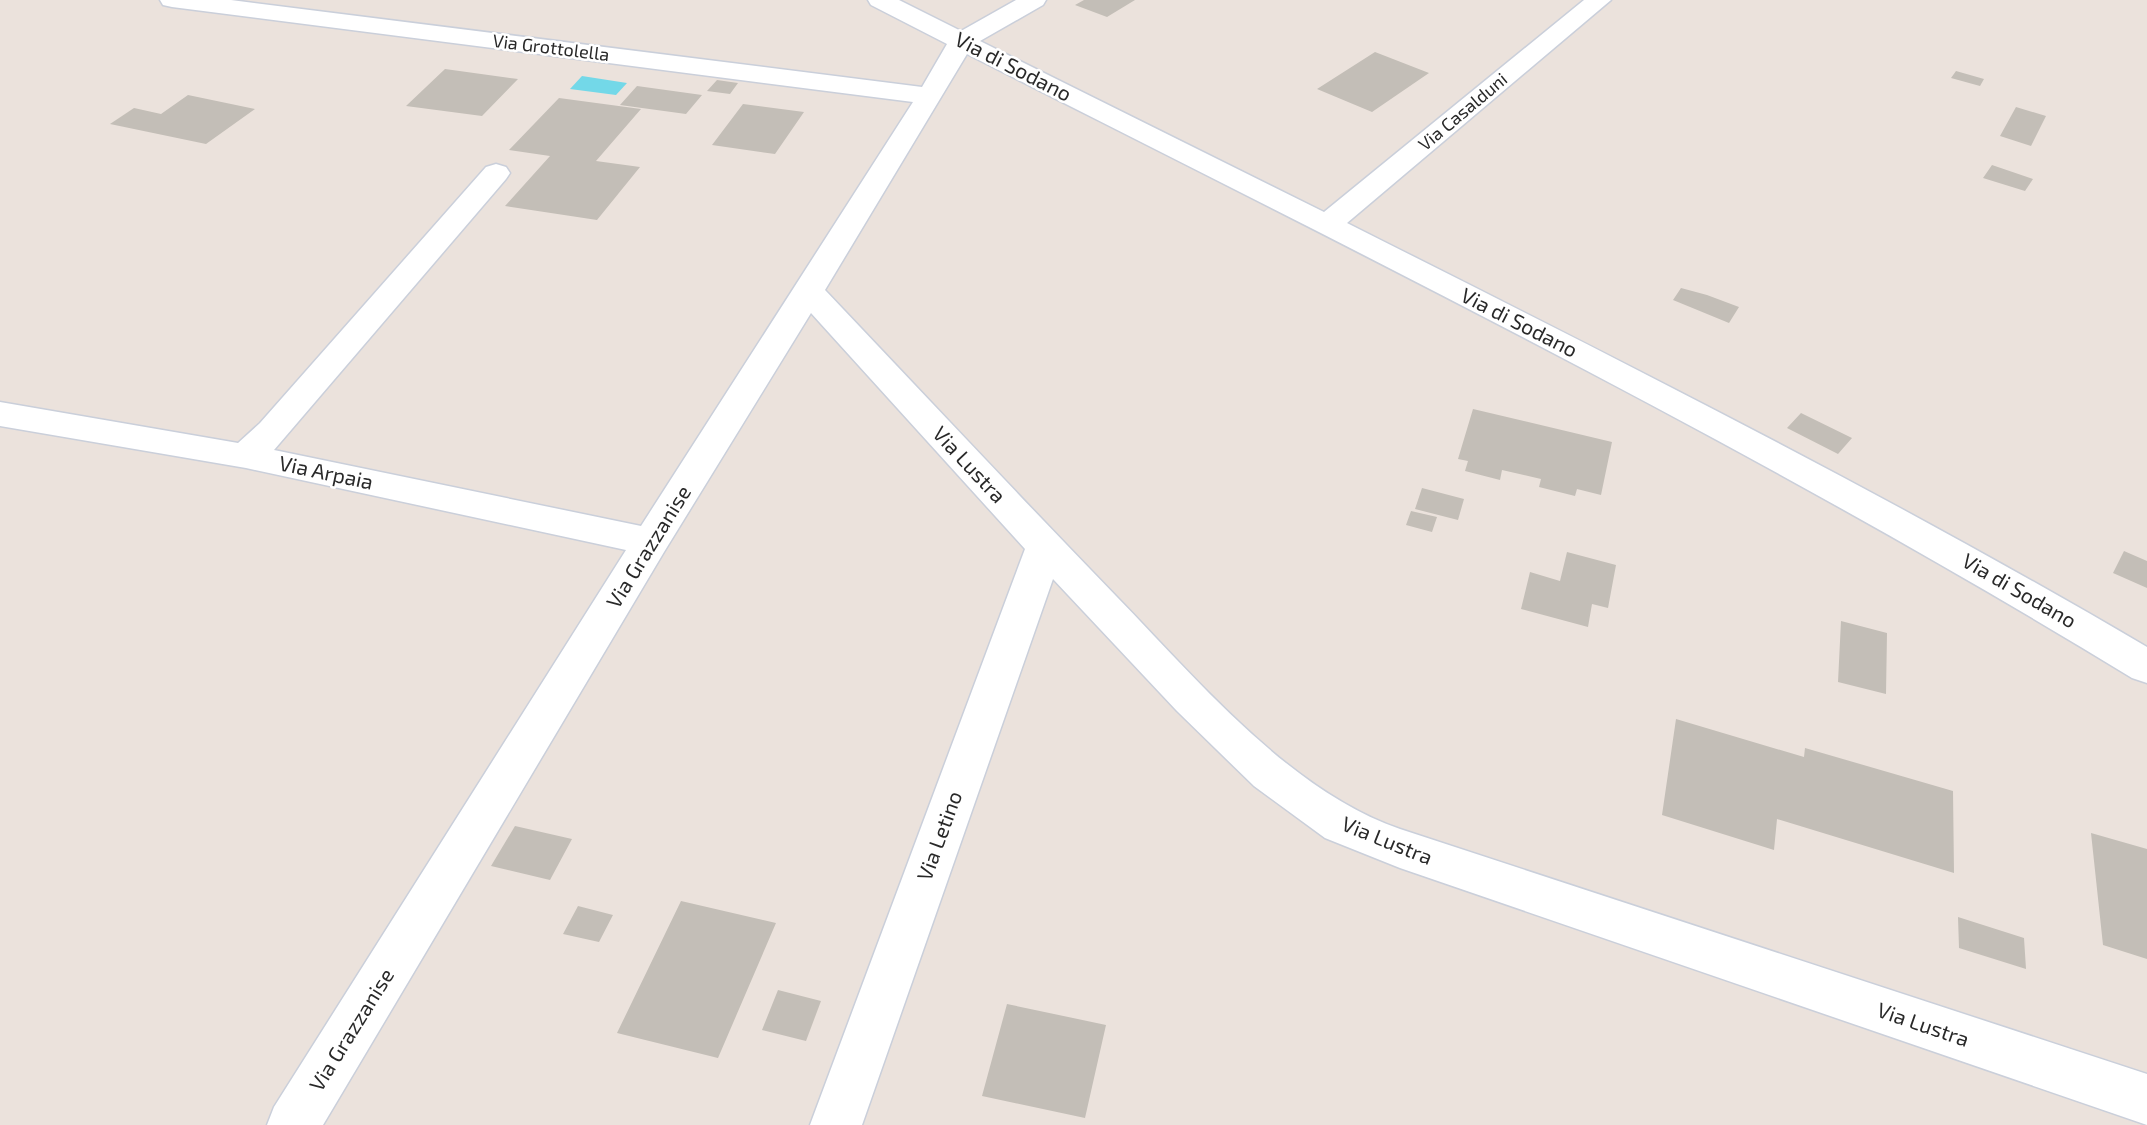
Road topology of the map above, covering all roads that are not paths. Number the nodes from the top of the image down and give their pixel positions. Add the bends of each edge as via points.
1 (172, 0) edge
2 (880, 0) edge
3 (1034, 0) edge
4 (1599, 0) edge
5 (961, 41) junction
6 (930, 96) junction
7 (496, 173) dead end
8 (1328, 224) junction
9 (809, 292) junction
10 (0, 414) edge
11 (246, 456) junction
12 (651, 542) junction
13 (1045, 547) junction
14 (2147, 667) edge
15 (2147, 1100) edge
16 (293, 1125) edge
17 (836, 1125) edge

1 - 6 street, Via Grottolella
2 - 5 street, Via di Sodano
3 - 5 street
4 - 8 street, Via Casalduni
5 - 6 street, Via Grazzanise
5 - 8 street, Via di Sodano
6 - 9 street, Via Grazzanise
7 - 11 street
8 - 14 street, Via di Sodano via 1827,482
9 - 12 street, Via Grazzanise
9 - 13 street, Via Lustra
10 - 11 street, Via Arpaia
11 - 12 street, Via Arpaia
12 - 16 street, Via Grazzanise
13 - 15 street, Via Lustra via 1255,761 1294,793 1350,828
13 - 17 street, Via Letino

